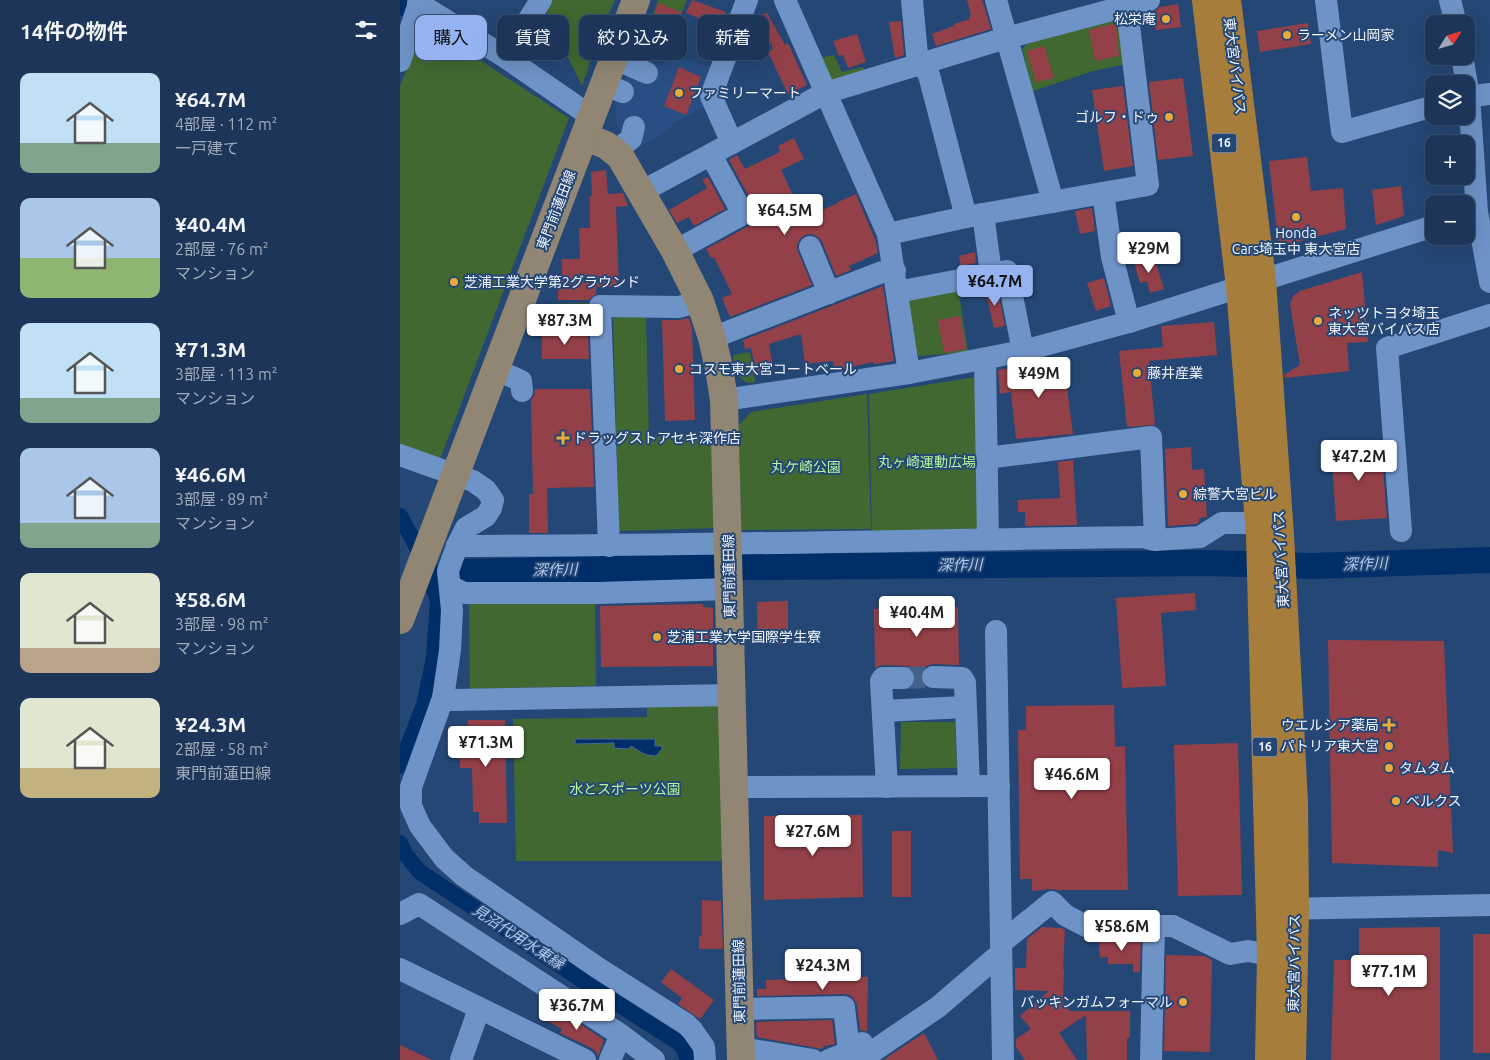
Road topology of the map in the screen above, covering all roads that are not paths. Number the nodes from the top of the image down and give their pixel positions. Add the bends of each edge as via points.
1 (541, 0) edge
2 (636, 0) edge
3 (747, 0) edge
4 (785, 0) edge
5 (912, 0) edge
6 (996, 0) edge
7 (1206, 0) edge
8 (1227, 0) edge
9 (1326, 0) edge
10 (1450, 0) edge
11 (419, 2) edge
12 (1134, 2) edge
13 (532, 15) edge
14 (630, 15) edge
15 (1454, 15) edge
16 (1006, 38) junction
17 (497, 52) edge
18 (509, 60) edge
19 (613, 60) edge
20 (618, 60) edge
21 (400, 61) edge
22 (922, 65) junction
23 (647, 73) dead end
24 (826, 94) junction
25 (1475, 96) edge
26 (1425, 109) edge
27 (588, 127) junction
28 (634, 127) dead end
29 (732, 143) junction
30 (615, 151) junction
31 (711, 155) junction
32 (641, 192) junction
33 (1103, 193) junction
34 (1053, 202) junction
35 (1478, 212) edge
36 (975, 216) junction
37 (1425, 229) edge
38 (888, 234) junction
39 (810, 247) dead end
40 (675, 251) junction
41 (991, 273) junction
42 (896, 281) junction
43 (1490, 282) edge
44 (1251, 284) junction
45 (829, 293) junction
46 (700, 302) junction
47 (1490, 315) edge
48 (1130, 322) junction
49 (712, 338) junction
50 (1024, 351) junction
51 (985, 359) junction
52 (495, 369) junction
53 (909, 373) junction
54 (522, 390) dead end
55 (724, 400) junction
56 (400, 455) edge
57 (987, 458) junction
58 (454, 475) junction
59 (1266, 531) junction
60 (1401, 531) dead end
61 (988, 539) junction
62 (1155, 540) junction
63 (609, 546) junction
64 (729, 547) junction
65 (455, 552) junction
66 (450, 586) junction
67 (729, 586) junction
68 (402, 613) edge
69 (996, 631) dead end
70 (903, 678) tunnel mouth
71 (933, 678) tunnel mouth
72 (732, 695) junction
73 (443, 698) junction
74 (965, 708) junction
75 (883, 711) junction
76 (969, 786) junction
77 (999, 786) junction
78 (735, 787) junction
79 (887, 787) junction
80 (1490, 905) edge
81 (1282, 909) junction
82 (400, 914) edge
83 (1154, 926) junction
84 (1001, 948) junction
85 (1271, 955) junction
86 (400, 969) edge
87 (479, 1009) junction
88 (740, 1009) junction
89 (621, 1035) junction
90 (869, 1038) dead end
91 (741, 1054) edge
92 (846, 1057) edge
93 (461, 1060) edge
94 (585, 1060) edge
95 (610, 1060) edge
96 (654, 1060) edge
97 (705, 1060) edge
98 (813, 1060) edge
99 (1003, 1060) edge
100 (1151, 1060) edge
101 (1269, 1060) edge
102 (1292, 1060) edge

1 - 13 street
2 - 14 main road, 東門前蓮田線
3 - 29 street via 711,96
4 - 24 street
5 - 22 street via 917,55
6 - 16 street
7 - 44 highway, 東大宮バイパス / 16
8 - 44 highway, 東大宮バイパス / 16
9 - 26 street via 1342,132
10 - 15 street
11 - 17 street
11 - 21 street
12 - 16 street
12 - 33 street via 1148,185
16 - 22 street
16 - 34 street
18 - 27 street
19 - 27 main road, 東門前蓮田線 via 614,88
20 - 23 street
22 - 24 street
22 - 36 street via 929,75
24 - 29 street
24 - 38 street
25 - 35 street
27 - 30 main road, 東門前蓮田線
27 - 52 main road, 東門前蓮田線
28 - 30 street via 631,139
29 - 31 street
30 - 32 main road, 東門前蓮田線
31 - 32 street
31 - 40 street via 743,214
32 - 40 main road, 東門前蓮田線
33 - 34 street
33 - 48 street via 1112,257
34 - 36 street
35 - 43 street
36 - 38 street
36 - 41 street
37 - 44 street
38 - 42 street
39 - 45 street
40 - 46 main road, 東門前蓮田線
41 - 42 street
41 - 50 street via 1006,271
42 - 45 street via 882,272
42 - 53 street
44 - 48 street
44 - 59 highway, 東大宮バイパス / 16
45 - 49 street
46 - 49 main road, 東門前蓮田線
46 - 63 street via 680,307 600,306
47 - 60 street via 1387,348
48 - 50 street
49 - 55 main road, 東門前蓮田線
50 - 51 street
51 - 53 street
51 - 57 street
52 - 54 street via 521,381
52 - 58 main road, 東門前蓮田線
53 - 55 street
55 - 64 main road, 東門前蓮田線
56 - 58 street
57 - 61 street
57 - 62 street via 1151,437
58 - 65 street via 474,481 486,490 492,500 486,516 466,528
58 - 68 main road, 東門前蓮田線
59 - 62 street via 1222,523 1200,537
59 - 81 highway, 東大宮バイパス / 16 via 1272,584
61 - 62 street via 1144,537
61 - 64 street
63 - 64 street
63 - 65 street
64 - 67 main road, 東門前蓮田線
65 - 66 street via 448,571
66 - 67 street via 464,593 598,593
66 - 73 street via 450,650
67 - 72 main road, 東門前蓮田線
69 - 77 street
70 - 75 street via 881,680
71 - 74 street via 962,678
72 - 73 street
72 - 78 main road, 東門前蓮田線
73 - 97 street via 411,787 412,806 431,842 464,876 686,1024 704,1047
74 - 75 street
74 - 76 street
75 - 79 street
76 - 77 street
76 - 79 street
77 - 84 street
78 - 79 street
78 - 88 main road, 東門前蓮田線
80 - 81 street
81 - 85 highway, 東大宮バイパス / 16
81 - 102 highway, 東大宮バイパス / 16
82 - 89 street via 419,904
83 - 84 street via 1086,926 1065,916 1052,902
83 - 85 street via 1173,926 1230,954 1248,951
83 - 100 street
84 - 92 street via 938,1007
84 - 99 street
85 - 101 highway, 東大宮バイパス / 16
86 - 87 street
87 - 93 street
87 - 94 street
88 - 91 main road, 東門前蓮田線
88 - 92 street via 844,1007
89 - 95 street
89 - 96 street
90 - 92 street
91 - 98 street

